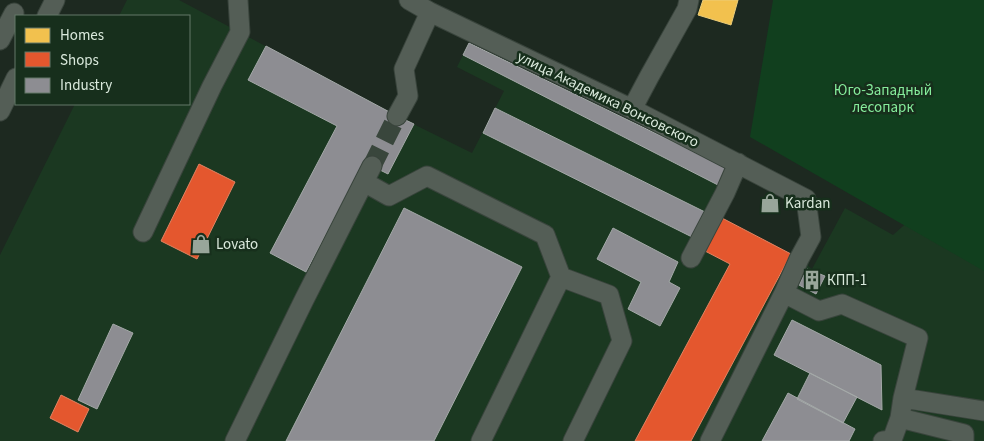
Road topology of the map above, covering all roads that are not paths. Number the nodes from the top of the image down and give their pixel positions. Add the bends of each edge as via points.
1 (55, 0) edge
2 (238, 0) edge
3 (409, 0) edge
4 (689, 0) edge
5 (430, 12) junction
6 (14, 13) dead end
7 (48, 15) edge
8 (0, 40) edge
9 (15, 80) edge
10 (632, 110) junction
11 (0, 111) edge
12 (397, 116) tunnel mouth
13 (738, 163) junction
14 (143, 232) dead end
15 (691, 258) dead end
16 (561, 277) junction
17 (784, 293) junction
18 (903, 398) junction
19 (984, 411) edge
20 (900, 418) junction
21 (235, 441) edge
22 (481, 441) edge
23 (573, 441) edge
24 (710, 441) edge
25 (883, 441) edge
26 (964, 441) edge

1 - 7 street
2 - 14 street via 240,32
3 - 5 street, улица Академика Вонсовского
4 - 10 street
5 - 10 street, улица Академика Вонсовского
5 - 12 street via 404,69 408,96
6 - 8 street
9 - 11 street
10 - 13 street, улица Академика Вонсовского
13 - 15 street
13 - 17 street, улица Академика Вонсовского via 806,199 811,237
16 - 21 street via 545,235 427,176 389,196 368,174
16 - 22 street
16 - 23 street via 609,295 622,341
17 - 18 street via 819,311 842,304 918,338
17 - 24 street
18 - 19 street
18 - 20 street
20 - 25 street via 892,440
20 - 26 street via 964,434

